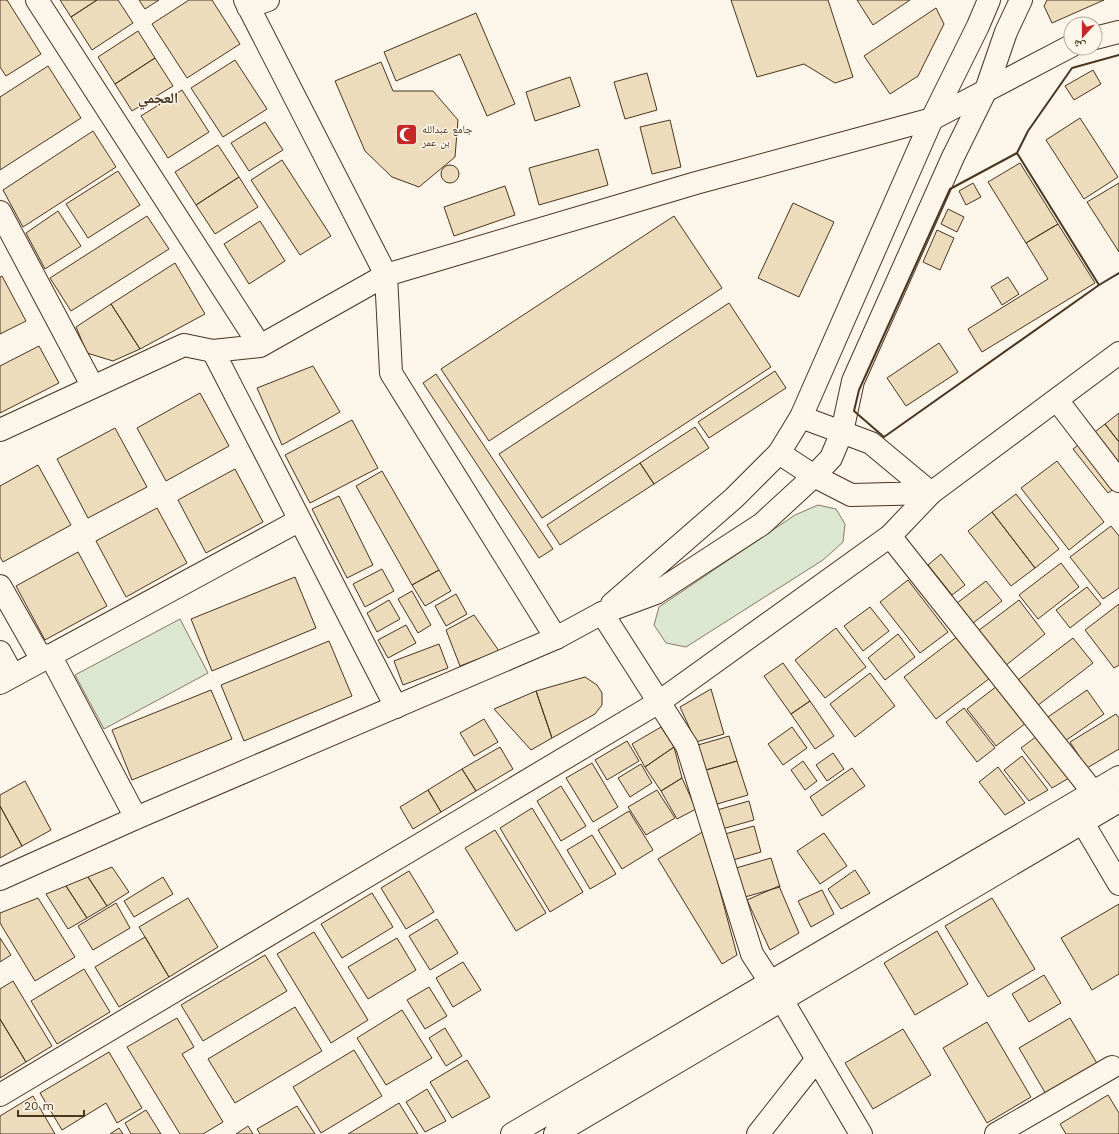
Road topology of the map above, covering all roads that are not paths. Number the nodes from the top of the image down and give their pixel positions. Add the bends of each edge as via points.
1 (37, 0) edge
2 (989, 0) edge
3 (1020, 0) edge
4 (254, 2) edge
5 (1119, 32) edge
6 (1103, 36) edge
7 (1063, 50) edge
8 (986, 90) junction
9 (932, 119) junction
10 (0, 212) edge
11 (386, 275) junction
12 (260, 346) junction
13 (213, 351) junction
14 (1119, 353) edge
15 (93, 387) junction
16 (1057, 400) junction
17 (801, 417) junction
18 (0, 430) edge
19 (842, 432) junction
20 (779, 453) junction
21 (814, 476) junction
22 (1119, 482) edge
23 (931, 493) junction
24 (300, 520) junction
25 (890, 536) junction
26 (0, 586) edge
27 (602, 613) junction
28 (556, 638) junction
29 (0, 652) edge
30 (46, 658) junction
31 (6, 679) edge
32 (658, 702) junction
33 (396, 707) junction
34 (1119, 776) edge
35 (1093, 792) junction
36 (1119, 801) edge
37 (136, 818) junction
38 (1083, 823) junction
39 (0, 880) edge
40 (1119, 884) edge
41 (776, 991) junction
42 (817, 1059) junction
43 (1112, 1067) dead end
44 (0, 1095) edge
45 (512, 1134) edge
46 (555, 1134) edge
47 (758, 1134) edge
48 (860, 1134) edge
49 (996, 1134) edge

1 - 12 street
2 - 9 street
3 - 8 street
4 - 11 street
5 - 6 street
7 - 8 street
8 - 9 street
8 - 19 street via 953,157 853,381
9 - 11 street via 696,183
9 - 17 street
10 - 15 street
11 - 12 street
11 - 28 street via 391,373
12 - 13 street
13 - 15 street via 184,345
13 - 24 street
14 - 16 street
15 - 18 street
16 - 22 street
16 - 23 street
17 - 19 street
17 - 20 street
19 - 21 street via 831,458
19 - 23 street via 870,443
20 - 21 street
20 - 27 street via 734,498
21 - 23 street via 851,496
21 - 27 street via 762,524 656,593
23 - 25 street
24 - 30 street
24 - 33 street
25 - 32 street
25 - 35 street
26 - 30 street
27 - 28 street
27 - 32 street
28 - 33 street
29 - 31 street
30 - 31 street
30 - 37 street
32 - 41 street via 687,746 752,954
32 - 44 street
33 - 37 street
34 - 35 street
35 - 41 street
36 - 38 street
37 - 39 street
38 - 40 street
38 - 41 street
41 - 42 street
41 - 45 street
41 - 46 street
42 - 47 street
42 - 48 street
43 - 49 street

